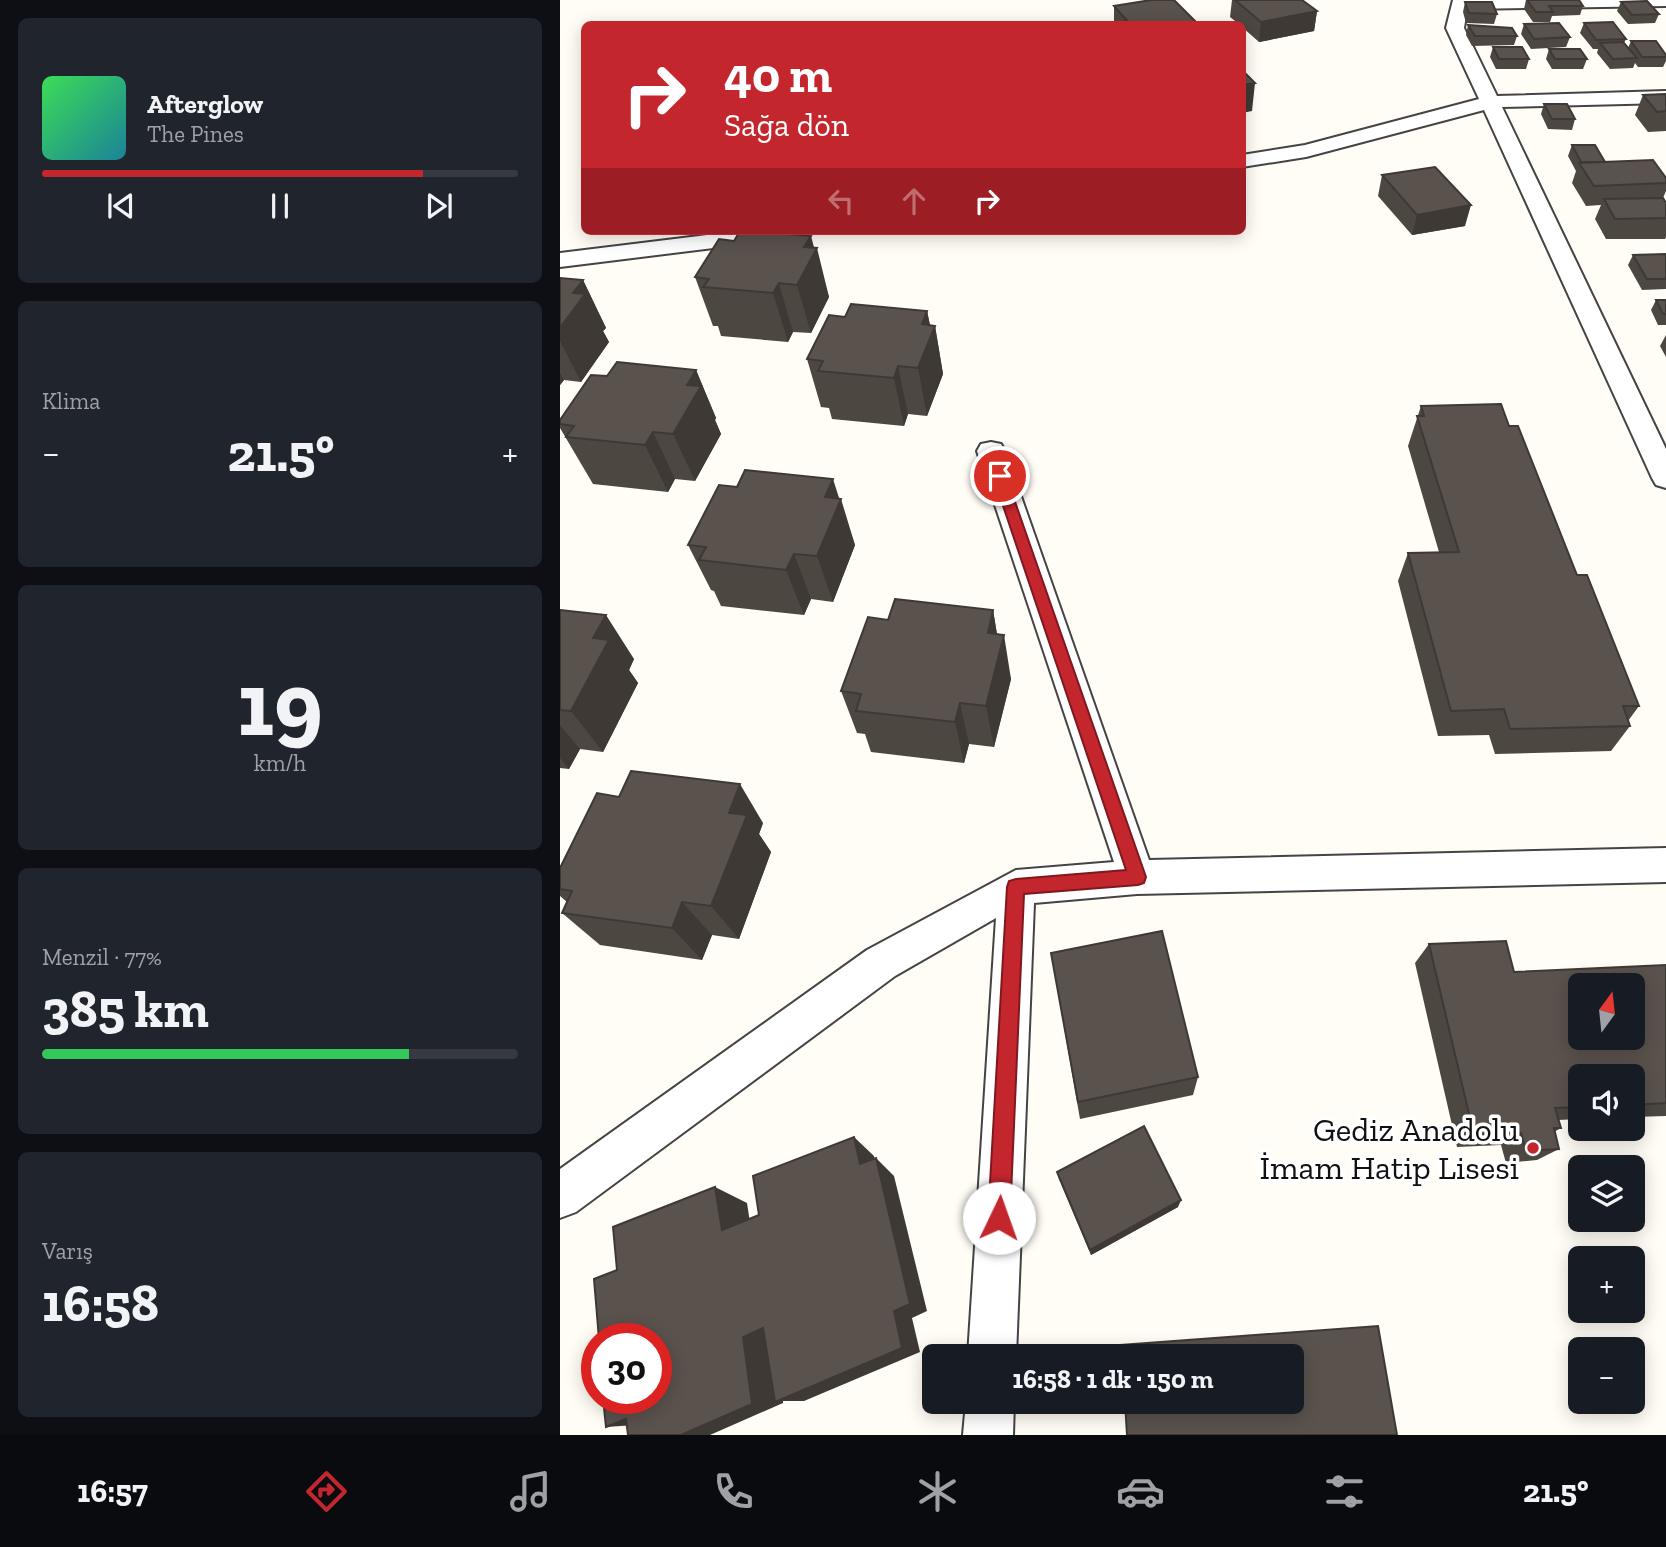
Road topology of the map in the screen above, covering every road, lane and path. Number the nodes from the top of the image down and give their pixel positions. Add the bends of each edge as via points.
1 (1666, 1) edge
2 (1666, 97) edge
3 (1491, 102) junction
4 (1246, 160) edge
5 (762, 235) edge
6 (560, 260) edge
7 (991, 451) dead end
8 (1666, 478) edge
9 (1666, 865) edge
10 (1138, 877) junction
11 (1016, 887) junction
12 (560, 1196) edge
13 (993, 1344) edge
14 (989, 1414) edge
15 (988, 1435) edge

1 - 3 street via 1459,4 1455,28
2 - 3 street
3 - 4 street via 1306,151
3 - 8 street
5 - 6 street
7 - 10 street
9 - 10 street
10 - 11 street
11 - 12 street via 881,963
11 - 13 street
14 - 15 street

